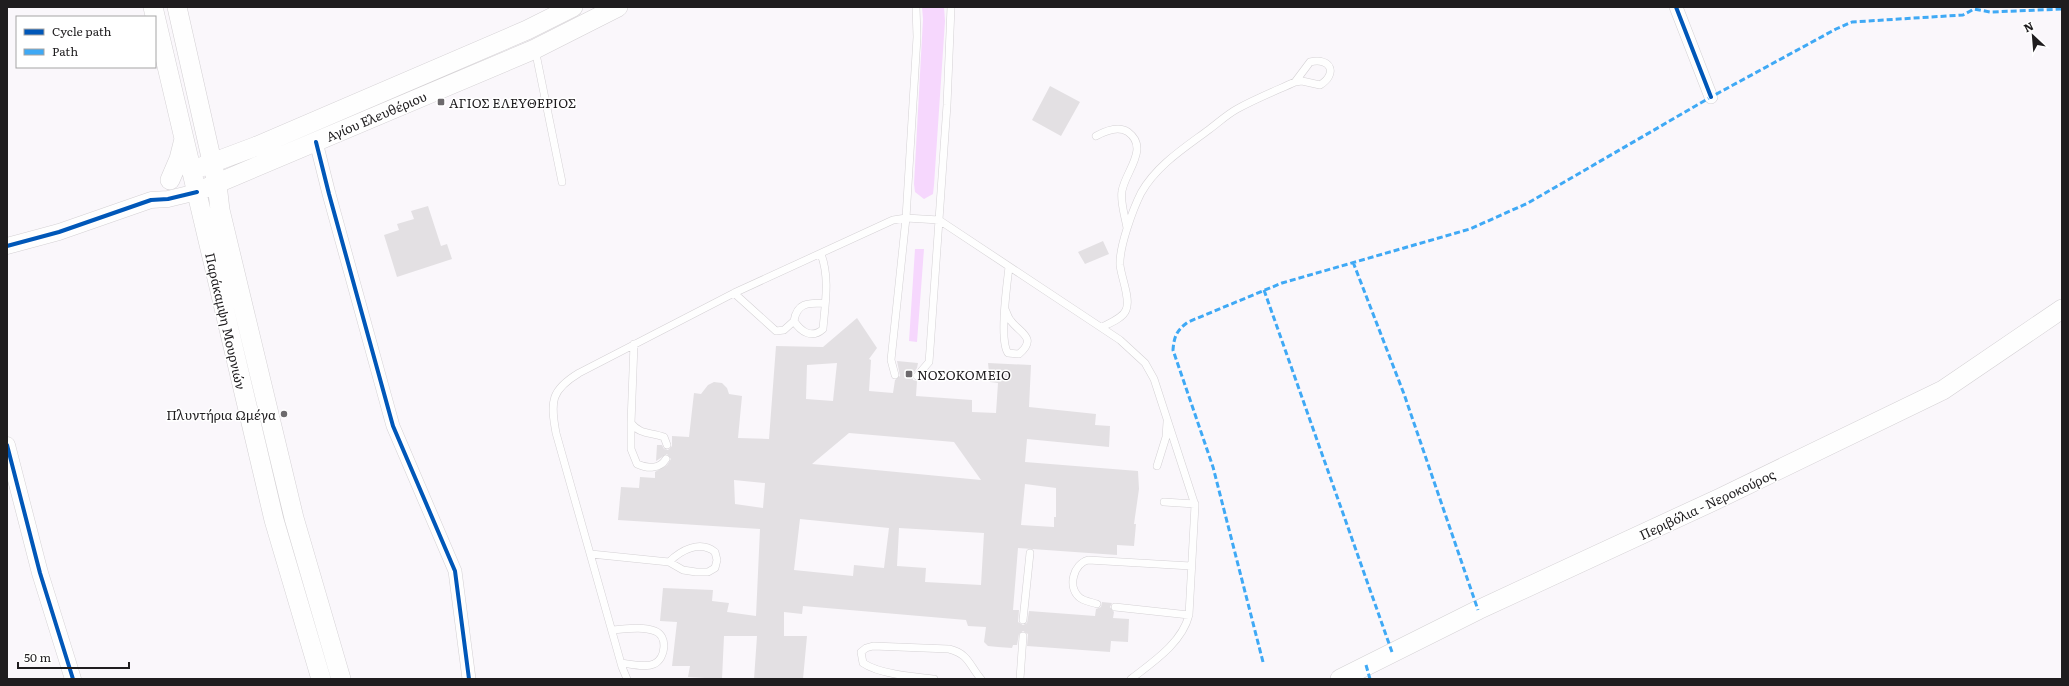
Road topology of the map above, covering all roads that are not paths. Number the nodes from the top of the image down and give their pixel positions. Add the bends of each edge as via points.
1 (176, 7) edge
2 (573, 7) edge
3 (618, 7) edge
4 (916, 7) edge
5 (951, 7) edge
6 (1676, 7) edge
7 (156, 19) edge
8 (535, 49) junction
9 (1295, 82) junction
10 (1710, 97) dead end
11 (205, 130) junction
12 (184, 136) junction
13 (1096, 136) dead end
14 (316, 142) junction
15 (248, 149) junction
16 (212, 163) junction
17 (192, 170) junction
18 (170, 180) junction
19 (562, 182) dead end
20 (217, 184) junction
21 (197, 192) junction
22 (151, 200) junction
23 (906, 218) junction
24 (939, 220) junction
25 (1127, 228) junction
26 (7, 246) edge
27 (821, 254) junction
28 (1009, 267) junction
29 (734, 293) junction
30 (825, 303) junction
31 (1005, 309) junction
32 (2062, 309) edge
33 (794, 321) junction
34 (1102, 327) junction
35 (634, 344) junction
36 (895, 375) dead end
37 (917, 376) dead end
38 (1165, 411) junction
39 (631, 423) junction
40 (7, 445) edge
41 (667, 445) dead end
42 (666, 459) dead end
43 (1158, 466) dead end
44 (1164, 502) dead end
45 (1195, 504) junction
46 (1030, 553) dead end
47 (591, 554) junction
48 (669, 562) junction
49 (1191, 566) junction
50 (1097, 604) dead end
51 (1115, 607) dead end
52 (1189, 614) junction
53 (1023, 620) dead end
54 (612, 630) junction
55 (1023, 636) dead end
56 (621, 663) junction
57 (73, 679) edge
58 (321, 679) edge
59 (341, 679) edge
60 (469, 679) edge
61 (627, 679) edge
62 (934, 679) edge
63 (981, 679) edge
64 (1020, 679) edge
65 (1131, 679) edge
66 (1340, 679) edge

1 - 11 main road, Παράκαμψη Μουρνιών
2 - 15 main road, Αγίου Ελευθέριου via 527,30
3 - 8 main road, Αγίου Ελευθέριου
4 - 23 lane via 917,37
5 - 24 lane via 952,31
6 - 10 street
7 - 12 main road, Παράκαμψη Μουρνιών
8 - 14 main road, Αγίου Ελευθέριου
8 - 19 lane
9 - 9 lane via 1320,85 1327,81 1331,74 1329,67 1318,60 1310,62
9 - 25 lane via 1236,110 1164,164 1141,193
11 - 15 main road via 227,145
11 - 16 main road, Παράκαμψη Μουρνιών
12 - 17 main road, Παράκαμψη Μουρνιών
12 - 18 main road via 177,166
13 - 25 lane via 1109,130 1124,129 1133,135 1137,144 1136,155 1122,190
14 - 20 main road, Αγίου Ελευθέριου
14 - 60 street via 393,426 455,570
15 - 16 main road, Αγίου Ελευθέριου
16 - 17 main road, Αγίου Ελευθέριου
16 - 20 main road, Παράκαμψη Μουρνιών
17 - 18 street
17 - 21 main road, Παράκαμψη Μουρνιών
18 - 22 street
20 - 21 main road, Αγίου Ελευθέριου
20 - 59 main road, Παράκαμψη Μουρνιών via 220,210 294,518
21 - 22 street
21 - 58 main road, Παράκαμψη Μουρνιών via 274,520
22 - 26 street via 59,232
23 - 24 lane
23 - 27 lane via 893,220
23 - 36 lane via 891,360
24 - 28 lane
24 - 37 lane via 929,362
25 - 34 lane via 1120,263 1127,299 1126,310
27 - 29 lane
27 - 30 lane via 826,276
28 - 31 lane
28 - 34 lane
29 - 33 lane via 776,331 784,330
29 - 35 lane
30 - 33 lane via 807,303 800,306 795,313
30 - 33 lane via 823,329 819,333 808,334
31 - 31 lane via 1004,348 1008,353 1020,354 1028,341 1025,334 1010,320
32 - 66 main road, Περιβόλια - Νεροκούρος via 1942,390 1720,498 1478,610
34 - 38 lane via 1135,352 1145,363 1154,379
35 - 39 lane
35 - 47 lane via 573,377 559,387 554,395 552,416
38 - 43 lane via 1166,437
38 - 45 lane
39 - 41 lane via 642,433 664,437
39 - 42 lane via 631,450 637,464 654,468 663,464
40 - 57 street via 40,573
44 - 45 lane
45 - 49 lane
46 - 53 lane
47 - 48 lane
47 - 54 lane
48 - 48 lane via 683,570 708,572 714,568 717,560 715,552 709,547 700,547 683,551
49 - 50 lane via 1088,560 1081,562 1074,573 1075,591 1079,597
49 - 52 lane
51 - 52 lane
52 - 65 lane via 1184,628 1172,644
54 - 56 lane
54 - 56 lane via 649,630 657,632 662,637 664,653 654,664
55 - 64 lane
56 - 61 lane
62 - 63 lane via 884,672 867,666 863,663 862,652 873,646 959,651

